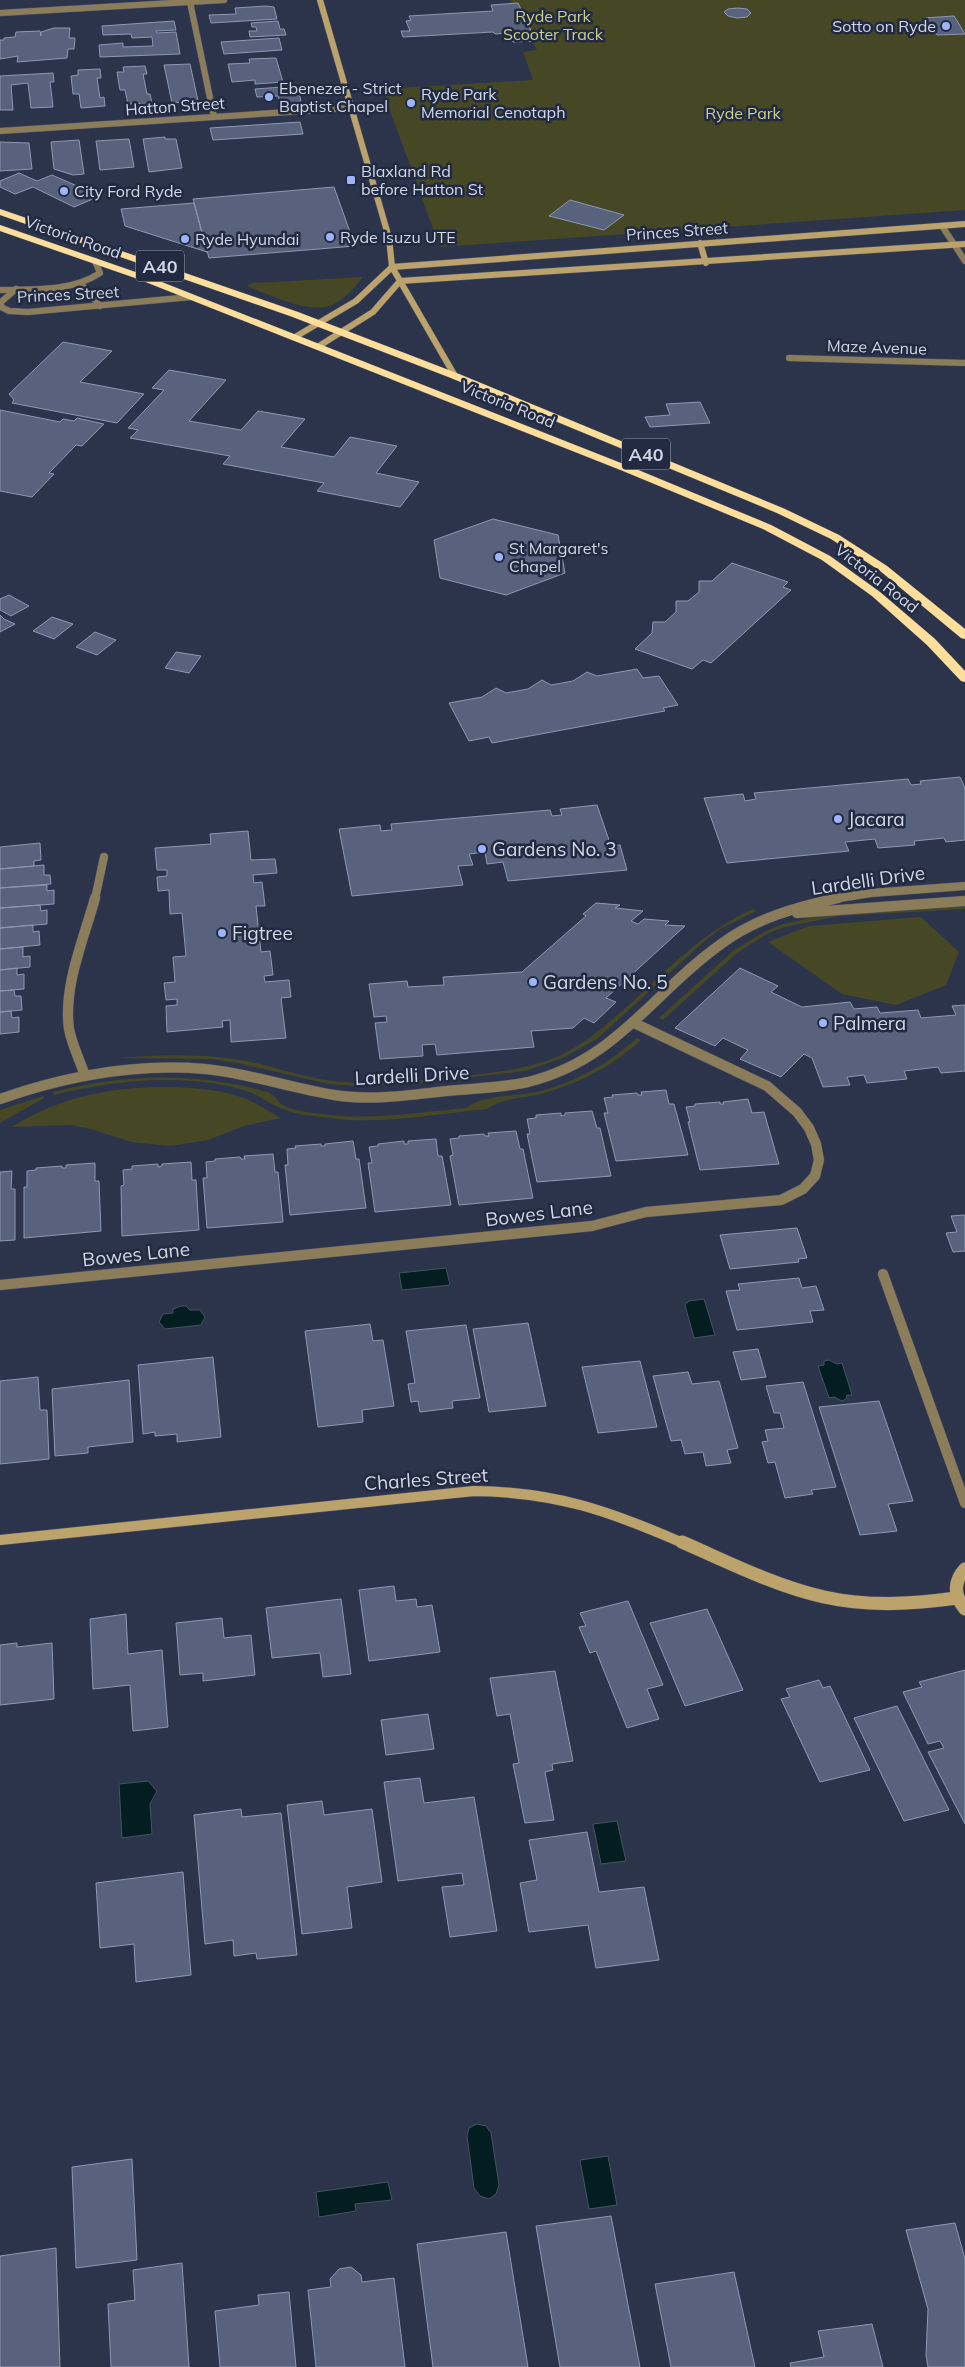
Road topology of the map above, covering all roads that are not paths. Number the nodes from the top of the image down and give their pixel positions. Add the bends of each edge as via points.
1 (224, 0) edge
2 (320, 0) edge
3 (190, 2) junction
4 (0, 13) edge
5 (351, 108) junction
6 (214, 117) junction
7 (0, 131) edge
8 (0, 212) edge
9 (965, 224) edge
10 (942, 226) junction
11 (0, 228) edge
12 (700, 243) junction
13 (828, 244) junction
14 (965, 244) edge
15 (955, 245) junction
16 (95, 261) junction
17 (965, 261) edge
18 (706, 263) junction
19 (392, 266) junction
20 (400, 281) junction
21 (81, 284) junction
22 (16, 289) junction
23 (0, 290) edge
24 (191, 297) junction
25 (100, 306) junction
26 (9, 311) junction
27 (0, 315) edge
28 (320, 324) junction
29 (342, 332) junction
30 (295, 337) junction
31 (318, 346) junction
32 (789, 358) dead end
33 (965, 363) edge
34 (455, 376) junction
35 (964, 634) edge
36 (965, 678) edge
37 (104, 857) dead end
38 (965, 886) edge
39 (965, 901) edge
40 (776, 914) junction
41 (634, 1023) junction
42 (85, 1076) junction
43 (0, 1099) edge
44 (883, 1274) dead end
45 (0, 1285) edge
46 (965, 1503) edge
47 (0, 1540) edge
48 (965, 1569) edge
49 (957, 1598) junction
50 (965, 1609) edge

1 - 3 street
2 - 5 street
3 - 4 street
3 - 6 street
5 - 6 street, Hatton Street
5 - 19 street via 389,238
6 - 7 street, Hatton Street
8 - 28 highway, Victoria Road / A40 via 245,295
9 - 10 street, Princes Street
10 - 13 street, Princes Street
10 - 15 street
11 - 16 highway, Victoria Road / A40
12 - 13 street, Princes Street
12 - 18 street
12 - 19 street, Princes Street
13 - 15 street, Princes Street
13 - 18 street, Princes Street
14 - 15 street, Princes Street
15 - 17 street
16 - 21 street, Princes Street via 100,273
16 - 24 highway, Victoria Road / A40
18 - 20 street, Princes Street
19 - 20 street
19 - 28 street via 356,301
20 - 29 street via 379,309
20 - 34 street
21 - 22 street, Princes Street
21 - 25 street
22 - 23 street, Princes Street
22 - 26 street, Princes Street via 1,302 1,307
24 - 25 street, Princes Street
24 - 30 highway, Victoria Road / A40
25 - 26 street, Princes Street
26 - 27 street
28 - 29 highway, Victoria Road / A40
28 - 30 street
29 - 31 street
29 - 34 highway, Victoria Road / A40
30 - 31 highway, Victoria Road / A40
31 - 36 highway, Victoria Road / A40 via 767,527 826,558 876,594 931,642
32 - 33 street, Maze Avenue
34 - 35 highway, Victoria Road / A40 via 688,471 836,537 884,568
37 - 42 street via 100,882 73,972 69,1026
38 - 40 street, Lardelli Drive via 900,890 824,901
39 - 40 street, Lardelli Drive
40 - 41 street, Lardelli Drive via 722,943
41 - 42 street, Lardelli Drive via 593,1056 553,1074 507,1086 449,1092 353,1097 198,1069 153,1069
41 - 45 street, Bowes Lane via 767,1086 789,1102 806,1122 818,1151 820,1164 808,1186 781,1200 646,1212 592,1226
42 - 43 street, Lardelli Drive via 53,1082
44 - 46 street
47 - 49 street, Charles Street via 447,1492 492,1490 528,1493 595,1508 772,1580 824,1597 869,1604 905,1605
48 - 49 street via 957,1578
49 - 50 street

